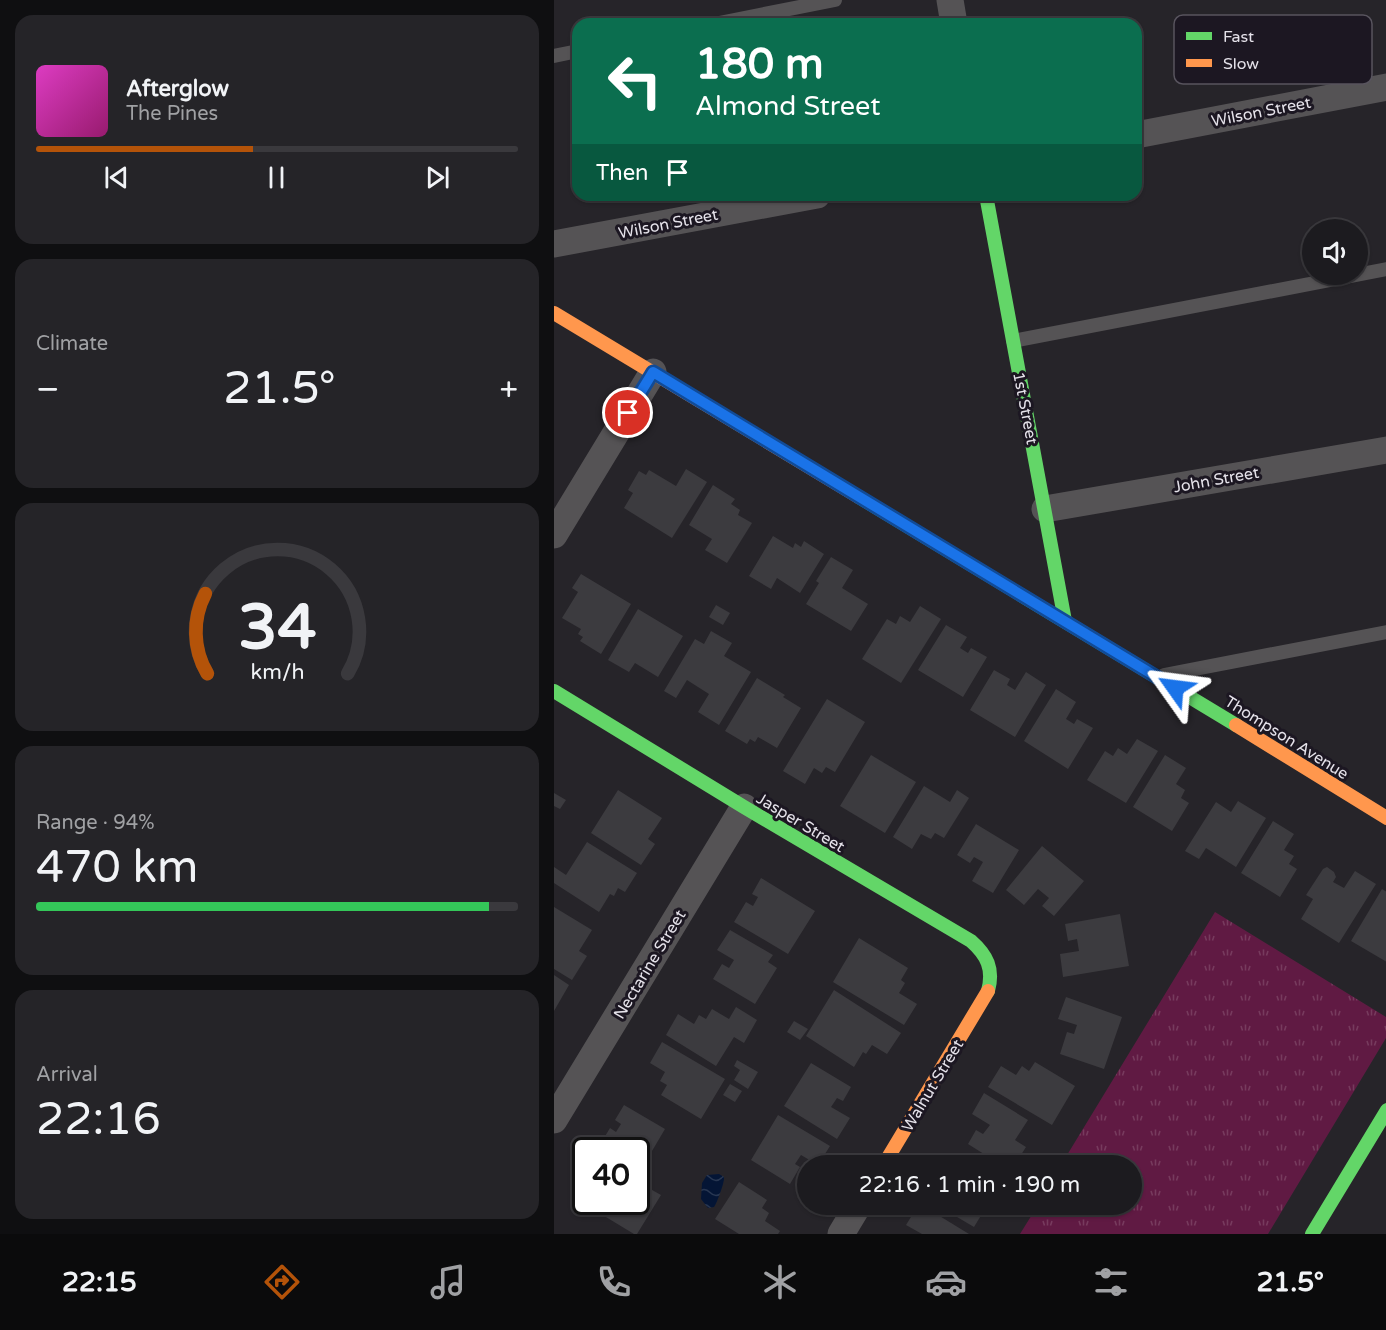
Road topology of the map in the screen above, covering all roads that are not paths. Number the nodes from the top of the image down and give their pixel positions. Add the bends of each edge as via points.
1 (835, 0) edge
2 (950, 0) edge
3 (744, 18) edge
4 (953, 18) edge
5 (572, 52) edge
6 (554, 56) edge
7 (1386, 87) edge
8 (1142, 134) edge
9 (785, 201) edge
10 (987, 201) edge
11 (554, 244) edge
12 (1386, 269) edge
13 (554, 313) edge
14 (1013, 341) junction
15 (653, 372) junction
16 (1386, 450) edge
17 (1045, 509) junction
18 (554, 535) edge
19 (1065, 621) junction
20 (1386, 632) edge
21 (1156, 676) junction
22 (554, 691) edge
23 (744, 807) junction
24 (1386, 818) edge
25 (980, 1004) joint
26 (1386, 1110) edge
27 (554, 1120) edge
28 (890, 1155) edge
29 (852, 1215) edge
30 (841, 1234) edge
31 (1312, 1234) edge

1 - 3 lane
2 - 4 street
5 - 6 lane
7 - 8 street, Wilson Street
9 - 11 street, Wilson Street
10 - 14 street, 1st Street
12 - 14 lane
13 - 15 street, Thompson Avenue
14 - 17 street, 1st Street
15 - 18 street
15 - 19 street, Thompson Avenue
16 - 17 street, John Street
17 - 19 street, 1st Street
19 - 21 street, Thompson Avenue
20 - 21 lane
21 - 24 street, Thompson Avenue
22 - 23 street, Jasper Street
23 - 25 street, Jasper Street via 980,949 988,957 991,981
23 - 27 street, Nectarine Street
25 - 28 street, Walnut Street
26 - 31 street
29 - 30 street

